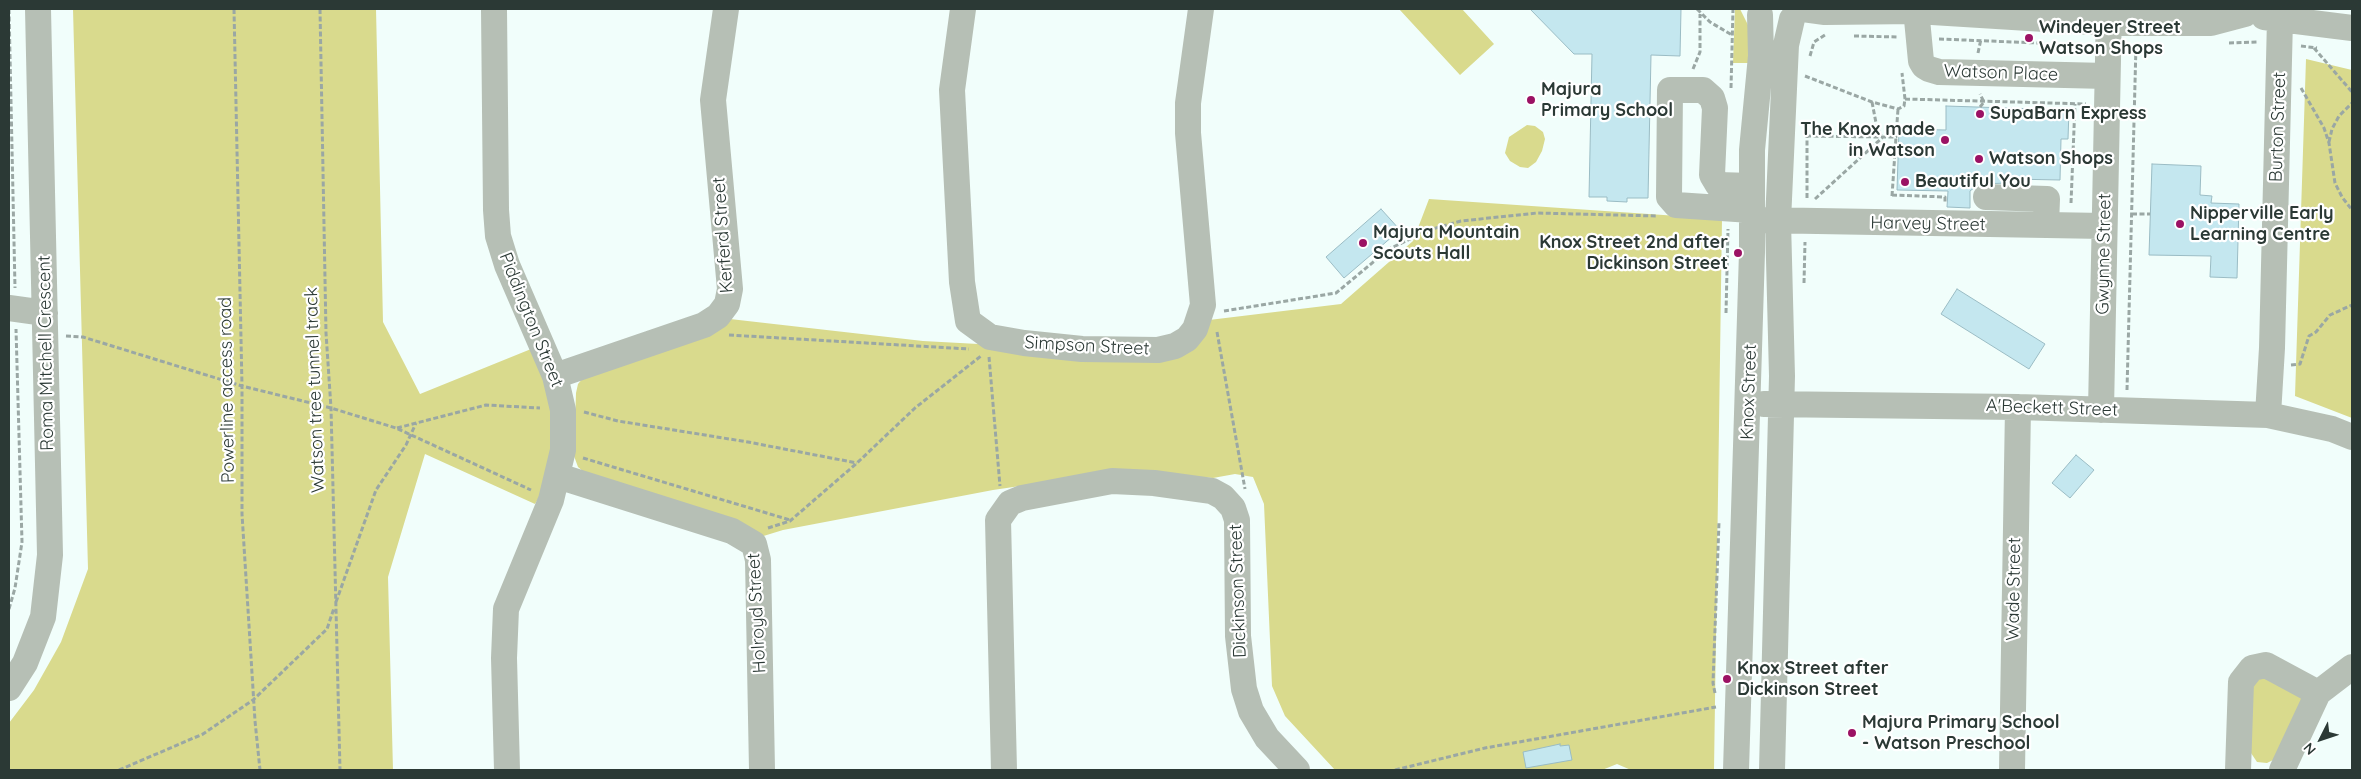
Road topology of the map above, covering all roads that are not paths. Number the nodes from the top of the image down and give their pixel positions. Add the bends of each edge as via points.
1 (38, 9) edge
2 (494, 9) edge
3 (726, 9) edge
4 (963, 9) edge
5 (1201, 9) edge
6 (1916, 10) edge
7 (1758, 12) edge
8 (1799, 12) edge
9 (2238, 12) edge
10 (2109, 26) edge
11 (2352, 28) edge
12 (2292, 41) junction
13 (2107, 76) junction
14 (1986, 196) dead end
15 (1752, 205) junction
16 (1778, 221) junction
17 (2046, 225) junction
18 (2104, 226) junction
19 (12, 308) edge
20 (45, 313) junction
21 (555, 376) junction
22 (1780, 403) junction
23 (1748, 404) junction
24 (2018, 407) junction
25 (2101, 410) junction
26 (2268, 415) junction
27 (2352, 437) edge
28 (555, 488) junction
29 (2352, 667) edge
30 (9, 688) edge
31 (2318, 693) junction
32 (507, 770) edge
33 (762, 770) edge
34 (1004, 770) edge
35 (1297, 770) edge
36 (1736, 770) edge
37 (1772, 770) edge
38 (2012, 770) edge
39 (2238, 770) edge
40 (2282, 770) edge

1 - 20 street, Roma Mitchell Crescent
2 - 21 street, Piddington Street via 498,236 507,265
3 - 21 street, Kerferd Street via 713,100 730,289 727,304 718,316 704,325
4 - 5 street, Simpson Street via 952,90 962,282 968,321 990,337 1024,343 1082,349 1158,350 1187,340 1208,309 1188,133 1188,103
6 - 8 street
6 - 10 street
6 - 13 street, Watson Place via 1921,61 1924,66 1939,72
7 - 8 street via 1776,22
7 - 15 street, Knox Street via 1761,56 1752,150
8 - 16 street, Knox Street via 1786,45
9 - 10 street via 2212,23
9 - 12 street
10 - 13 street, Gwynne Street
11 - 12 street
12 - 26 street, Burton Street
13 - 18 street, Gwynne Street
14 - 17 street via 2047,199
15 - 15 street via 1676,205 1669,197 1670,90 1703,90 1712,98 1715,108 1712,175 1718,185
15 - 16 street, Harvey Street
15 - 23 street, Knox Street
16 - 17 street, Harvey Street
16 - 22 street, Knox Street
17 - 18 street, Harvey Street
18 - 25 street, Gwynne Street
19 - 20 street
20 - 30 street, Roma Mitchell Crescent via 50,555 43,617 25,663
21 - 28 street, Piddington Street via 572,414
22 - 23 street, A'Beckett Street
22 - 24 street, A'Beckett Street
22 - 37 street, Knox Street
23 - 36 street, Knox Street
24 - 25 street, A'Beckett Street
24 - 38 street, Wade Street
25 - 26 street, A'Beckett Street
26 - 27 street, A'Beckett Street via 2332,429
28 - 32 street, Piddington Street via 506,609
28 - 33 street, Holroyd Street via 732,531 754,544 758,560
29 - 31 street
31 - 39 street via 2266,666 2252,668 2241,682
31 - 40 street
34 - 35 street, Dickinson Street via 998,520 1010,503 1022,498 1112,481 1212,491 1233,508 1237,520 1238,636 1244,689 1251,711 1268,738

